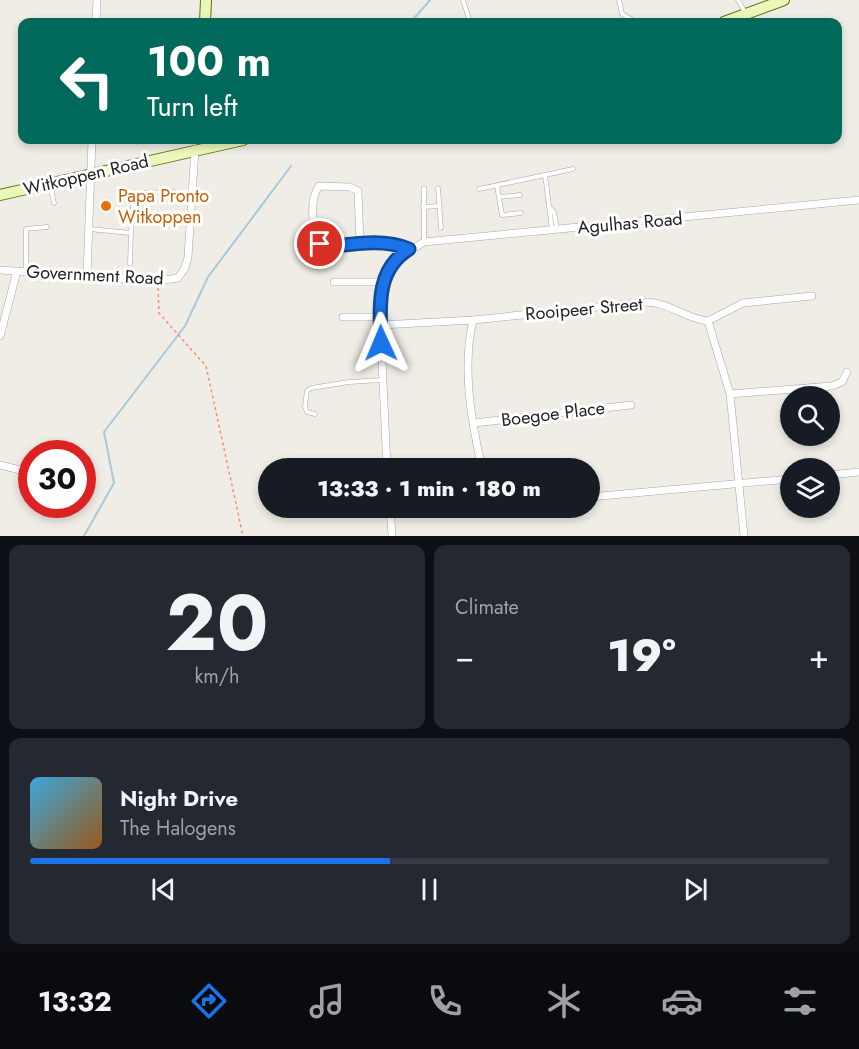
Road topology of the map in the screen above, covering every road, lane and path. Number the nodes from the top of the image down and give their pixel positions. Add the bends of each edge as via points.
1 (97, 0) edge
2 (206, 0) edge
3 (463, 0) edge
4 (619, 0) edge
5 (738, 0) edge
6 (784, 0) edge
7 (746, 14) junction
8 (96, 18) edge
9 (205, 18) edge
10 (469, 18) edge
11 (629, 18) edge
12 (735, 18) edge
13 (92, 144) edge
14 (196, 144) edge
15 (573, 169) dead end
16 (91, 174) junction
17 (545, 175) junction
18 (50, 184) junction
19 (497, 186) junction
20 (438, 188) dead end
21 (424, 189) dead end
22 (479, 189) dead end
23 (174, 192) dead end
24 (0, 195) edge
25 (520, 195) dead end
26 (499, 197) junction
27 (859, 200) edge
28 (54, 203) dead end
29 (440, 206) junction
30 (423, 207) junction
31 (521, 213) dead end
32 (47, 227) dead end
33 (441, 228) dead end
34 (89, 229) junction
35 (554, 230) junction
36 (131, 233) junction
37 (424, 242) junction
38 (360, 244) junction
39 (406, 251) junction
40 (130, 264) dead end
41 (0, 270) edge
42 (17, 271) junction
43 (26, 271) junction
44 (87, 275) junction
45 (158, 281) junction
46 (334, 282) dead end
47 (382, 282) junction
48 (812, 296) dead end
49 (343, 317) dead end
50 (473, 320) junction
51 (381, 321) junction
52 (708, 321) junction
53 (0, 336) edge
54 (847, 372) dead end
55 (382, 380) junction
56 (730, 394) junction
57 (631, 405) dead end
58 (315, 414) dead end
59 (474, 423) junction
60 (386, 458) edge
61 (480, 458) edge
62 (0, 465) edge
63 (18, 470) edge
64 (859, 472) edge
65 (840, 474) edge
66 (780, 480) edge
67 (738, 483) junction
68 (600, 496) edge
69 (391, 518) edge
70 (243, 536) edge
71 (392, 536) edge
72 (744, 536) edge

1 - 8 street
2 - 9 main road
3 - 10 lane
4 - 11 lane via 622,14
5 - 7 lane
6 - 7 main road
7 - 12 main road
13 - 16 street
14 - 16 main road, Witkoppen Road
14 - 45 street, Government Road via 185,268 177,278
15 - 17 lane
16 - 18 main road, Witkoppen Road
16 - 34 street
17 - 19 lane
17 - 35 lane
18 - 24 main road, Witkoppen Road
18 - 28 lane
19 - 22 lane
19 - 26 lane
20 - 29 lane
21 - 30 lane
23 - 36 lane via 134,193
25 - 26 lane
26 - 31 lane via 503,215
27 - 35 street, Agulhas Road
29 - 30 lane
29 - 33 lane
30 - 37 lane
32 - 43 lane via 26,229
34 - 36 lane
34 - 44 street
35 - 37 street, Agulhas Road
36 - 40 lane
37 - 39 street, Agulhas Road
38 - 38 street via 320,244 313,226 319,186 358,191
38 - 39 street via 396,244
39 - 47 street
41 - 42 street, Government Road
42 - 43 street, Government Road
42 - 53 street
43 - 44 street, Government Road
44 - 45 street, Government Road
45 - 70 path via 159,313 206,366
46 - 47 street
47 - 51 street
48 - 52 street via 743,303
49 - 51 street, Rooipeer Street
50 - 51 street, Rooipeer Street
50 - 52 street, Rooipeer Street via 647,303 666,304
50 - 59 street via 469,365
51 - 55 street
52 - 56 street
54 - 56 street via 842,382 832,386
55 - 58 lane via 311,388 304,406 307,412
55 - 60 street
56 - 67 street
57 - 59 street, Boegoe Place
59 - 61 street
62 - 63 street
64 - 65 street
66 - 67 street
67 - 68 street
67 - 72 street
69 - 71 street

